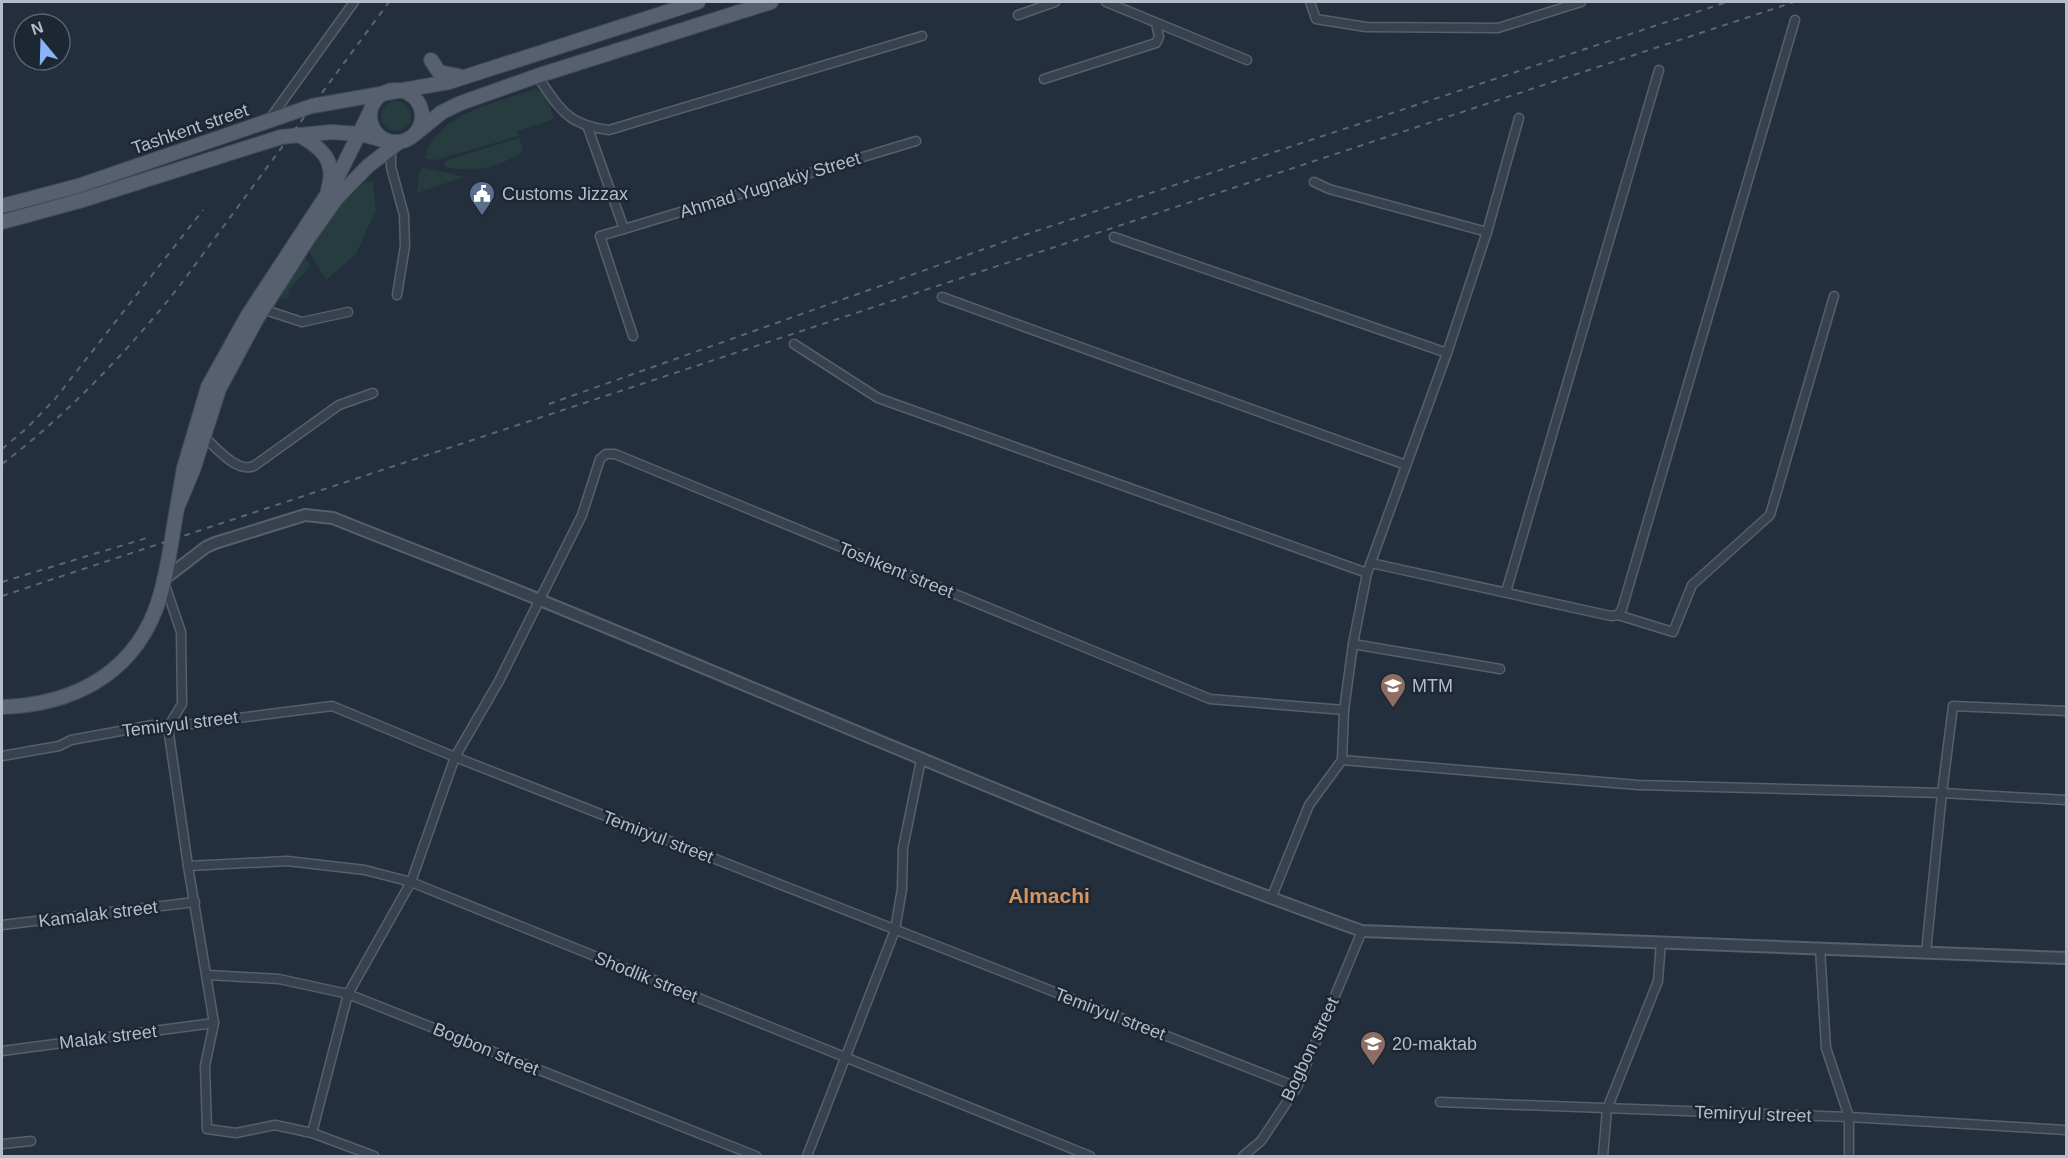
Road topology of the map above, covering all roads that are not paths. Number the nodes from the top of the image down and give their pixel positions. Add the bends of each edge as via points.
1 (354, 2) edge
2 (698, 2) edge
3 (771, 2) edge
4 (1055, 2) edge
5 (1106, 2) edge
6 (1310, 2) edge
7 (1581, 2) edge
8 (1018, 15) dead end
9 (1795, 20) dead end
10 (1156, 23) junction
11 (922, 36) dead end
12 (431, 60) dead end
13 (1247, 60) dead end
14 (1659, 70) dead end
15 (537, 76) junction
16 (464, 77) junction
17 (1044, 79) dead end
18 (391, 91) junction
19 (370, 112) junction
20 (1519, 118) dead end
21 (269, 120) junction
22 (588, 128) junction
23 (360, 134) junction
24 (415, 134) junction
25 (299, 135) junction
26 (916, 141) dead end
27 (393, 144) junction
28 (1314, 182) dead end
29 (326, 198) junction
30 (2, 206) edge
31 (2, 222) edge
32 (624, 229) junction
33 (1487, 232) junction
34 (1114, 237) dead end
35 (397, 295) dead end
36 (1834, 296) dead end
37 (942, 297) dead end
38 (258, 308) junction
39 (348, 312) dead end
40 (633, 336) dead end
41 (794, 344) dead end
42 (1447, 353) junction
43 (373, 393) dead end
44 (204, 437) junction
45 (1406, 465) junction
46 (177, 508) junction
47 (1371, 563) junction
48 (1367, 573) junction
49 (163, 580) junction
50 (1506, 592) junction
51 (540, 600) junction
52 (1618, 615) junction
53 (1353, 644) junction
54 (1500, 669) dead end
55 (2, 707) edge
56 (1344, 710) junction
57 (2067, 711) edge
58 (168, 727) junction
59 (2, 756) edge
60 (455, 757) junction
61 (921, 760) junction
62 (1342, 760) junction
63 (1942, 793) junction
64 (2067, 800) edge
65 (188, 866) junction
66 (411, 882) junction
67 (1271, 899) junction
68 (195, 902) junction
69 (2, 925) edge
70 (896, 930) junction
71 (1362, 931) junction
72 (1660, 942) junction
73 (1820, 948) junction
74 (1926, 952) junction
75 (2067, 958) edge
76 (208, 975) junction
77 (348, 994) junction
78 (214, 1023) junction
79 (2, 1051) edge
80 (846, 1058) junction
81 (1297, 1087) junction
82 (1440, 1102) dead end
83 (1607, 1109) junction
84 (1849, 1117) junction
85 (2067, 1130) edge
86 (312, 1133) junction
87 (31, 1141) dead end
88 (2, 1144) edge
89 (374, 1156) edge
90 (756, 1156) edge
91 (807, 1156) edge
92 (1090, 1156) edge
93 (1243, 1156) edge
94 (1603, 1156) edge
95 (1849, 1156) edge

1 - 21 street
2 - 16 main road, Tashkent street
3 - 15 main road
4 - 8 street
5 - 10 street
6 - 7 street via 1316,20 1366,27 1487,28
9 - 52 street
10 - 13 street
10 - 17 street via 1156,43
11 - 22 street via 609,130
12 - 16 main road via 442,74
14 - 50 street
15 - 22 street via 566,116
15 - 24 main road via 450,108
16 - 18 main road, Tashkent street
18 - 19 main road via 375,100
18 - 21 main road, Tashkent street via 312,106
18 - 24 main road via 406,92 419,103 422,119
19 - 23 main road
19 - 27 main road via 372,126
20 - 33 street
21 - 30 main road, Tashkent street via 78,186
22 - 32 street
23 - 25 main road, Tashkent street
23 - 27 main road, Tashkent street
23 - 29 main road
24 - 27 main road
25 - 29 main road via 319,146 326,158 330,173
25 - 31 main road, Tashkent street
26 - 32 street, Ahmad Yugnakiy Street
27 - 35 street via 391,167 404,215 405,246
27 - 38 main road via 336,199
28 - 33 street
29 - 38 main road
32 - 40 street, Ahmad Yugnakiy Street via 600,236
33 - 42 street
34 - 42 street
36 - 52 street via 1770,515 1692,585 1673,632
37 - 45 street
38 - 39 street via 302,322
38 - 44 main road via 219,390
38 - 46 main road via 208,387 184,468
41 - 48 street via 878,398
42 - 45 street
43 - 44 street via 339,405 248,469 239,467
44 - 46 main road
45 - 47 street
46 - 49 main road
47 - 48 street
47 - 50 street
48 - 53 street
49 - 51 street via 206,547 305,514 333,518
49 - 55 main road via 156,609 141,640 108,674 52,701
49 - 58 street via 181,632 182,704
50 - 52 street
51 - 56 street, Toshkent street via 582,515 600,459 615,454 1210,699
51 - 60 street
51 - 61 street
53 - 54 street
53 - 56 street
56 - 62 street
57 - 63 street via 1953,706
58 - 59 street, Temiryul street via 153,725
58 - 60 street, Temiryul street via 332,706
58 - 65 street
60 - 66 street
60 - 70 street, Temiryul street
61 - 67 street
61 - 70 street via 903,848
62 - 63 street via 1638,785
62 - 67 street via 1309,805
63 - 64 street
63 - 74 street
65 - 66 street, Shodlik street via 287,861 366,870
65 - 68 street
66 - 77 street
66 - 80 street, Shodlik street
67 - 71 street
68 - 69 street, Kamalak street
68 - 76 street
70 - 80 street
70 - 81 street, Temiryul street
71 - 72 street
71 - 81 street, Bogbon street
72 - 73 street
72 - 83 street via 1658,981
73 - 74 street
73 - 84 street via 1826,1048
74 - 75 street
76 - 77 street, Bogbon street via 279,979
76 - 78 street
77 - 86 street
77 - 90 street, Bogbon street
78 - 79 street, Malak street
78 - 86 street via 205,1066 207,1129 241,1132 275,1125
80 - 91 street
80 - 92 street, Shodlik street
81 - 93 street, Bogbon street via 1261,1141
82 - 83 street, Temiryul street
83 - 84 street, Temiryul street
83 - 94 street
84 - 85 street, Temiryul street
84 - 95 street
86 - 89 street
87 - 88 street

